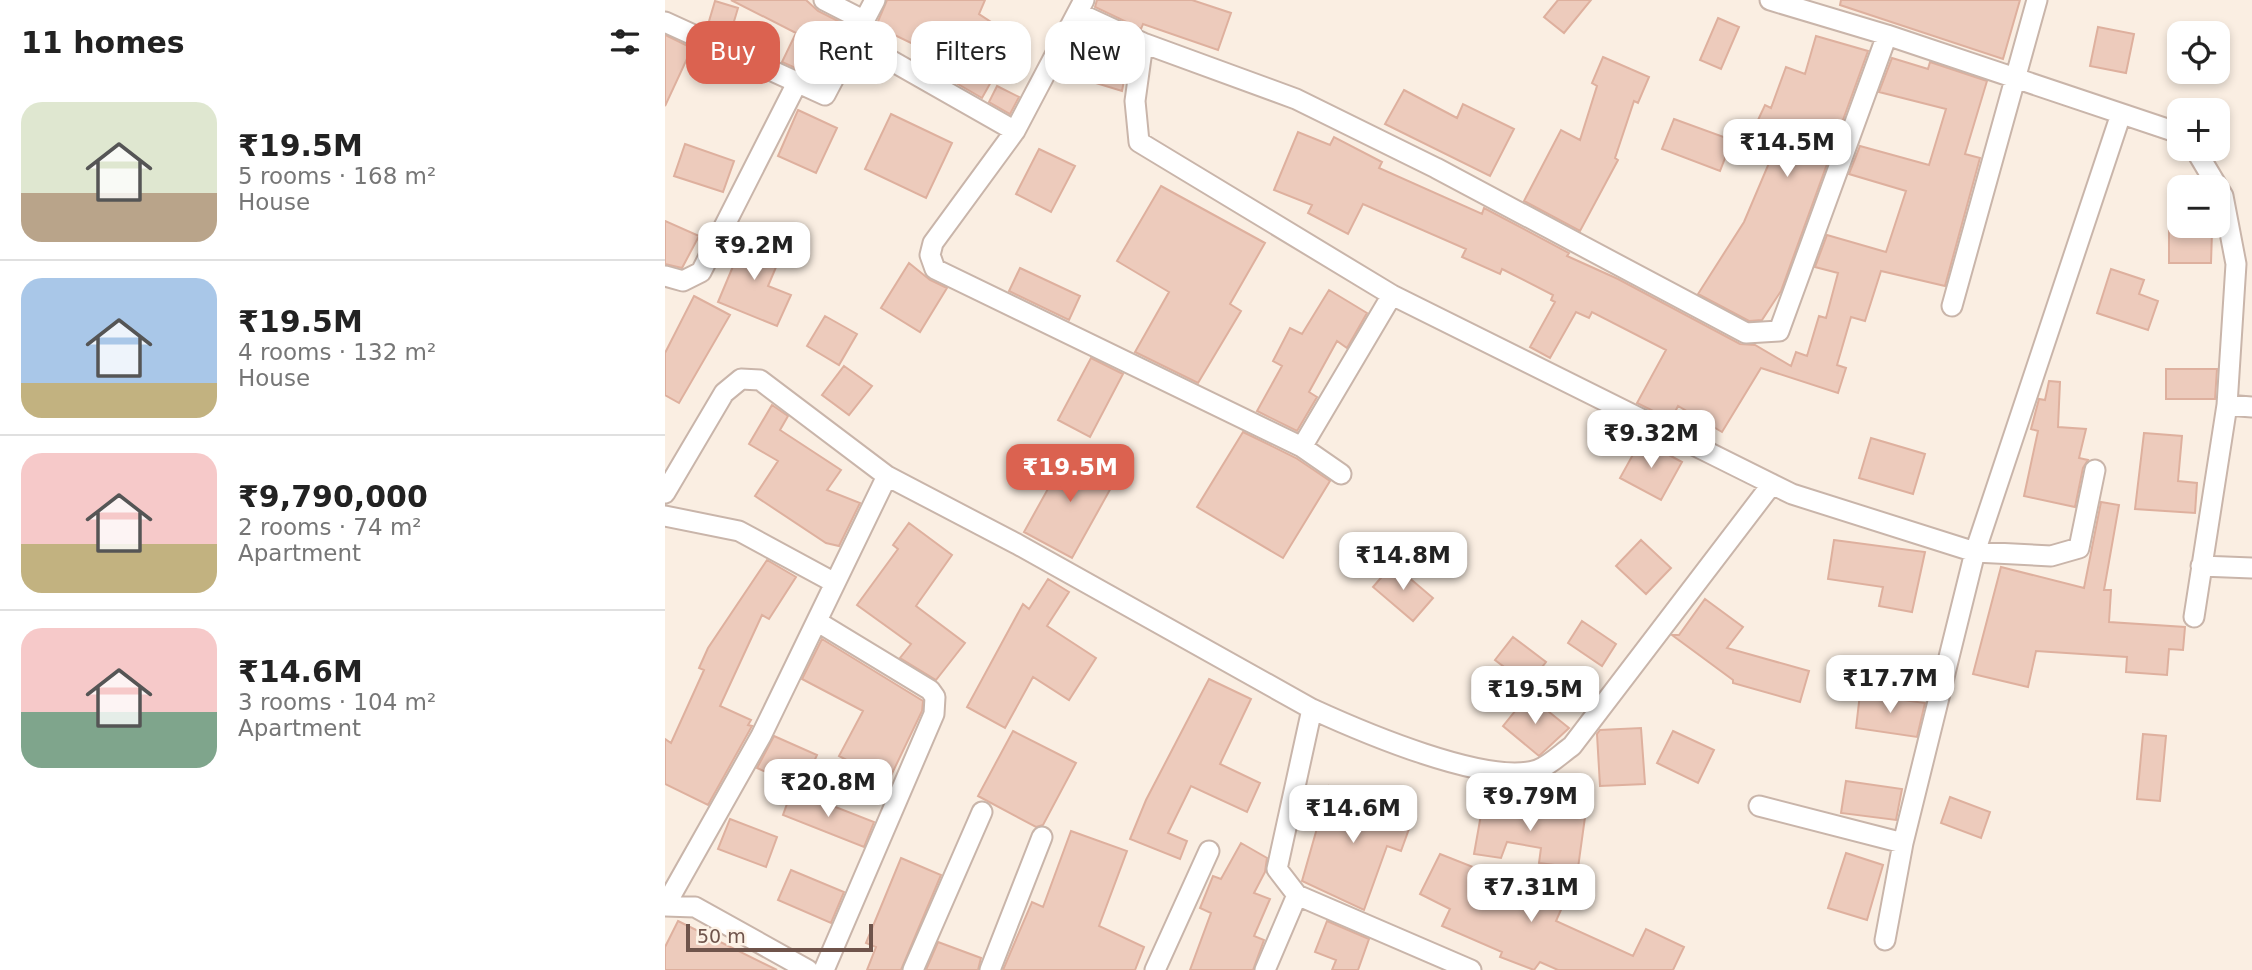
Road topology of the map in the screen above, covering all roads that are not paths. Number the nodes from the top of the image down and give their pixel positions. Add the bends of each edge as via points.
1 (824, 0) edge
2 (875, 0) edge
3 (1770, 0) edge
4 (2037, 0) edge
5 (1081, 6) edge
6 (865, 21) joint
7 (1106, 21) edge
8 (665, 22) edge
9 (1887, 35) junction
10 (1145, 44) edge
11 (897, 64) edge
12 (794, 79) edge
13 (2015, 79) junction
14 (796, 84) edge
15 (804, 84) edge
16 (831, 84) edge
17 (1137, 84) edge
18 (2121, 114) junction
19 (2167, 129) edge
20 (1015, 131) junction
21 (2202, 161) edge
22 (2244, 265) edge
23 (665, 276) edge
24 (1392, 295) junction
25 (1952, 306) dead end
26 (2227, 405) junction
27 (2252, 407) edge
28 (1302, 447) junction
29 (2095, 470) dead end
30 (1341, 474) dead end
31 (887, 476) junction
32 (1772, 484) junction
33 (665, 493) edge
34 (665, 516) edge
35 (1975, 552) junction
36 (2200, 566) junction
37 (2252, 568) edge
38 (835, 583) junction
39 (2193, 617) dead end
40 (818, 622) junction
41 (1312, 709) junction
42 (1759, 806) dead end
43 (982, 812) dead end
44 (1042, 837) dead end
45 (1903, 843) junction
46 (1209, 851) dead end
47 (1297, 895) junction
48 (1885, 940) dead end
49 (1427, 963) edge
50 (808, 970) edge
51 (824, 970) edge
52 (913, 970) edge
53 (990, 970) edge
54 (1155, 970) edge
55 (1265, 970) edge
56 (1471, 970) edge

1 - 6 street
2 - 6 street
3 - 9 street
4 - 13 street
5 - 7 street
5 - 20 street
8 - 12 street
9 - 10 street via 1779,331 1760,333 1746,333 1437,168 1296,99
9 - 13 street
11 - 20 street
13 - 18 street
13 - 25 street
14 - 23 street via 701,272 683,281
15 - 16 street via 825,95
17 - 24 street via 1139,142
18 - 19 street
18 - 35 street
20 - 28 street via 933,243 930,255 935,269
21 - 22 street via 2223,196
22 - 26 street
24 - 28 street
24 - 32 street
26 - 27 street
26 - 36 street
28 - 30 street
29 - 35 street via 2079,548 2050,556
31 - 33 street via 760,380 741,379 723,393
31 - 38 street
31 - 41 street
32 - 35 street
32 - 41 street via 1572,746 1537,770 1502,774 1463,765
34 - 38 street via 740,531
35 - 45 street
36 - 37 street
36 - 39 street
38 - 40 street
40 - 50 street via 761,736 665,906 695,908
40 - 51 street via 930,690 935,704
41 - 47 street via 1277,869
42 - 45 street
43 - 52 street
44 - 53 street
45 - 48 street
46 - 54 street
47 - 49 street
47 - 55 street
49 - 56 street

